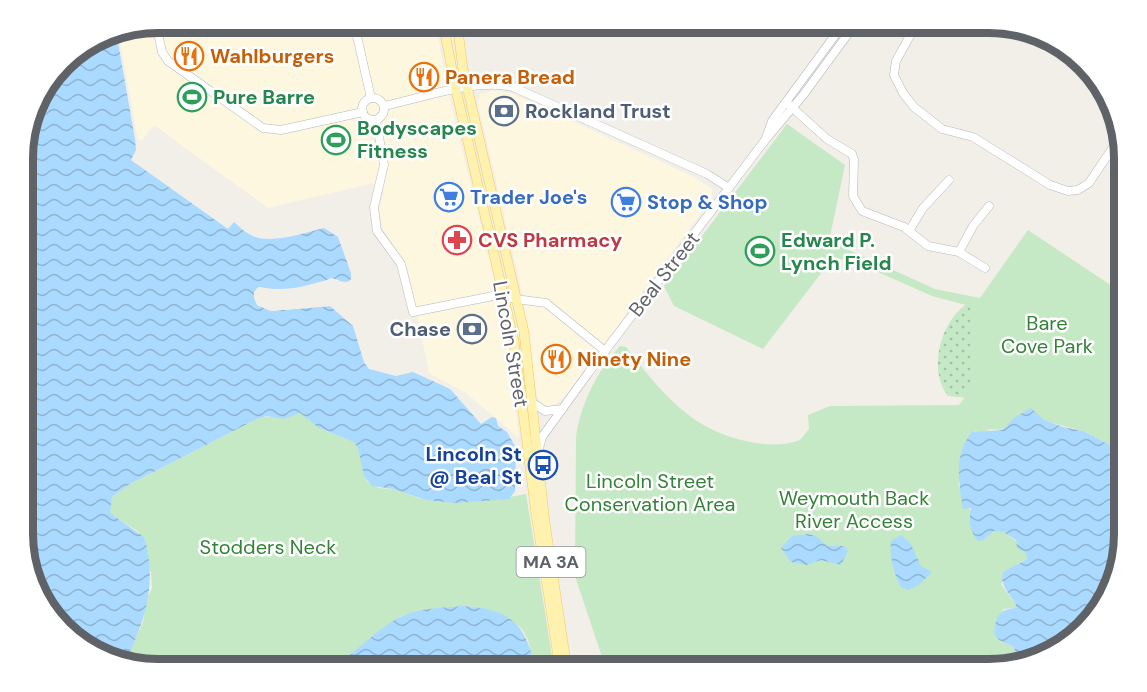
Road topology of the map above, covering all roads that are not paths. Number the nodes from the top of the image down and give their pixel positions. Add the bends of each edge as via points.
1 (158, 33) edge
2 (356, 33) edge
3 (445, 33) edge
4 (459, 33) edge
5 (836, 33) edge
6 (848, 33) edge
7 (911, 33) edge
8 (467, 88) junction
9 (456, 90) junction
10 (371, 98) junction
11 (786, 102) junction
12 (384, 106) junction
13 (793, 109) junction
14 (363, 112) junction
15 (376, 120) junction
16 (766, 139) junction
17 (1114, 147) edge
18 (949, 180) dead end
19 (729, 188) junction
20 (989, 206) dead end
21 (909, 231) junction
22 (959, 252) junction
23 (985, 267) dead end
24 (505, 298) junction
25 (518, 300) junction
26 (605, 351) junction
27 (533, 403) junction
28 (562, 409) junction
29 (538, 454) junction
30 (558, 659) edge
31 (566, 659) edge

1 - 14 street via 162,52 172,65 263,128 281,130
2 - 10 street
3 - 9 main road, Lincoln Street / MA 3A
4 - 8 main road, Lincoln Street / MA 3A
5 - 11 street, Beal Street
6 - 13 street, Beal Street
7 - 17 street via 896,61 896,83 942,129 973,137 1050,185 1068,191 1089,183
8 - 9 street
8 - 19 street via 498,84 513,87
8 - 25 main road, Lincoln Street / MA 3A
9 - 12 street
9 - 24 main road, Lincoln Street / MA 3A
10 - 12 street via 380,100
10 - 14 street via 363,104
11 - 13 street
11 - 16 street, Beal Street via 772,121
12 - 15 street via 384,113
13 - 16 street, Beal Street
13 - 21 street via 827,139 852,154 853,196 862,211
14 - 15 street via 369,120
15 - 24 street via 384,165 374,207 377,231 401,264 413,312 493,296
16 - 19 street, Beal Street
18 - 21 street via 923,208
19 - 26 street, Beal Street
20 - 22 street
21 - 22 street via 928,246
22 - 23 street
24 - 25 street
24 - 30 main road, Lincoln Street / MA 3A
25 - 26 street via 552,306
25 - 27 main road, Lincoln Street / MA 3A
26 - 28 street, Beal Street
27 - 28 street via 545,411
27 - 29 main road, Lincoln Street / MA 3A
28 - 29 street, Beal Street via 542,437
29 - 31 main road, Lincoln Street / MA 3A

